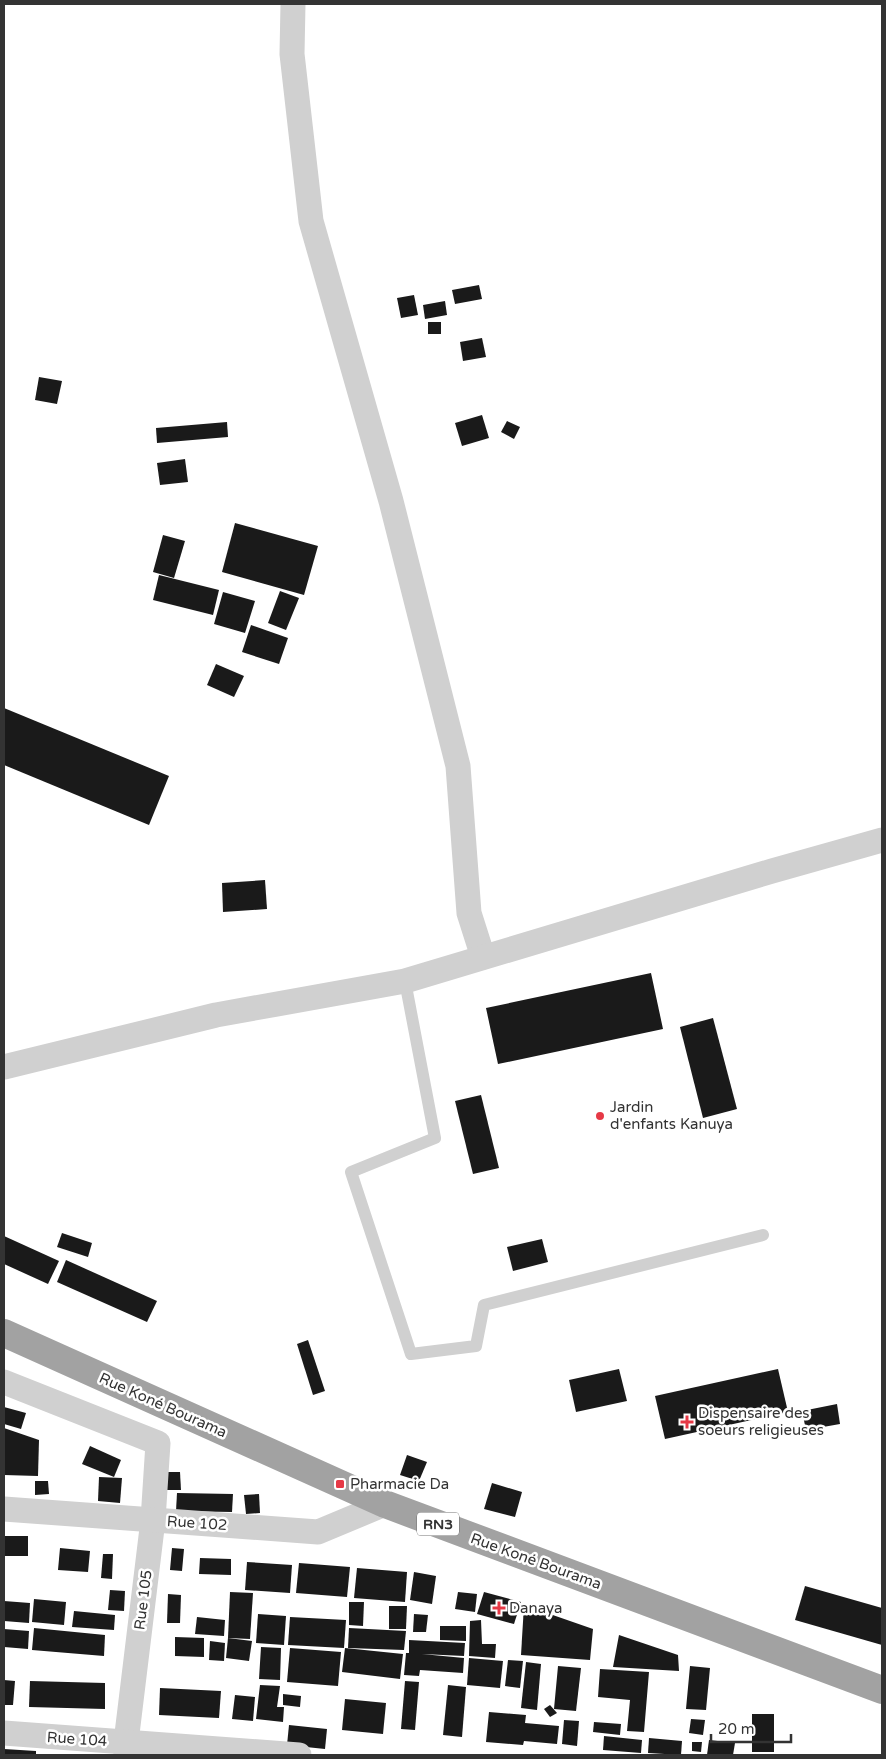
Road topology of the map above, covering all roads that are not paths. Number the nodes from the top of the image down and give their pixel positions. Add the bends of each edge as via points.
1 (293, 4) edge
2 (882, 840) edge
3 (483, 958) junction
4 (405, 981) junction
5 (4, 1067) edge
6 (763, 1235) dead end
7 (4, 1333) edge
8 (4, 1382) edge
9 (385, 1504) junction
10 (4, 1509) edge
11 (153, 1520) junction
12 (882, 1690) edge
13 (4, 1733) edge
14 (126, 1749) edge
15 (299, 1755) edge

1 - 3 street via 292,54 310,221 391,501 458,766 469,913
2 - 3 street
3 - 4 street
4 - 5 street via 216,1015
4 - 6 lane via 435,1138 351,1172 410,1354 476,1346 484,1305
7 - 9 highway, Rue Koné Bourama / RN3
8 - 11 street, Rue 105 via 158,1444
9 - 11 street, Rue 102 via 318,1532
9 - 12 highway, Rue Koné Bourama / RN3
10 - 11 street, Rue 102
11 - 14 street, Rue 105
13 - 14 street, Rue 104
14 - 15 street, Rue 104

